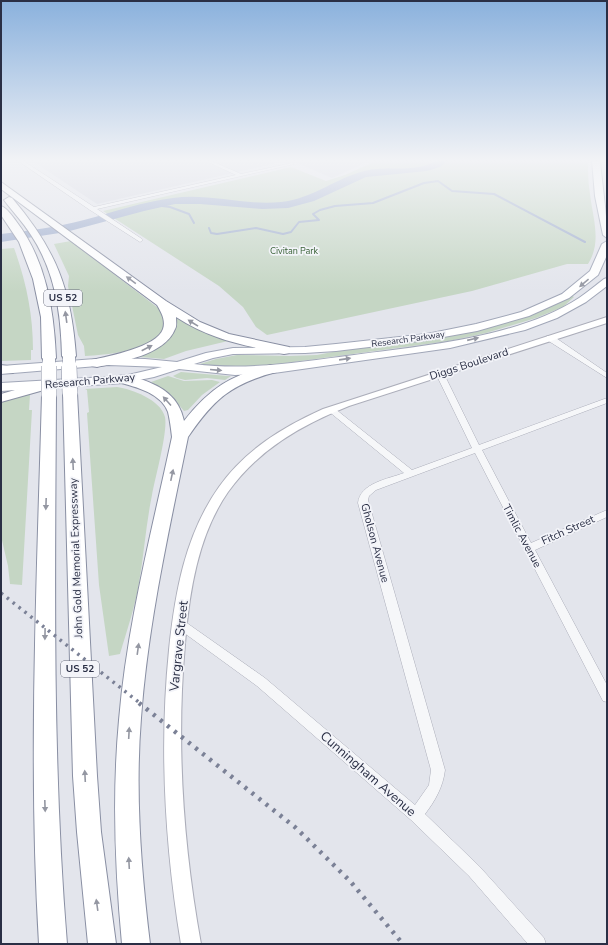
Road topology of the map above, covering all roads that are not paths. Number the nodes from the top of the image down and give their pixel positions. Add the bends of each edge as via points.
1 (12, 204) edge
2 (27, 204) edge
3 (85, 204) edge
4 (113, 204) edge
5 (601, 204) edge
6 (1, 209) edge
7 (92, 209) junction
8 (607, 235) edge
9 (140, 240) dead end
10 (607, 249) edge
11 (607, 281) edge
12 (162, 303) junction
13 (607, 320) edge
14 (550, 338) junction
15 (284, 350) junction
16 (97, 363) junction
17 (177, 366) junction
18 (3, 370) edge
19 (271, 370) junction
20 (440, 374) junction
21 (607, 376) edge
22 (123, 379) junction
23 (1, 387) edge
24 (47, 390) junction
25 (1, 398) edge
26 (607, 400) edge
27 (330, 410) junction
28 (180, 437) junction
29 (477, 449) junction
30 (411, 474) junction
31 (607, 513) edge
32 (529, 548) junction
33 (180, 624) junction
34 (604, 683) edge
35 (607, 697) edge
36 (416, 815) junction
37 (53, 944) edge
38 (102, 944) edge
39 (136, 944) edge
40 (191, 944) edge
41 (538, 944) edge

38 -> 1 highway, John Gold Memorial Expressway / US 52, bridge via 84,776 67,322 55,271 29,223
12 -> 2 highway
3 - 7 street
4 - 7 street
5 - 8 main road
6 - 24 highway, US 52, bridge via 26,245 45,298 49,358
7 - 9 street
10 -> 15 main road, Research Parkway via 595,272 573,291 547,305 515,317 412,340
19 -> 11 main road, Research Parkway via 436,347 494,335 561,312 589,296
15 -> 12 highway via 209,331
16 -> 12 highway via 138,352 162,338 169,330 171,322 170,314
13 - 14 street, Diggs Boulevard
14 - 20 street, Diggs Boulevard
14 - 21 street
15 - 17 main road, Research Parkway via 224,352
16 - 17 main road, Research Parkway via 144,362
16 - 18 main road, Research Parkway
17 -> 19 main road, Research Parkway via 236,371
17 - 22 main road, Research Parkway via 150,375
19 - 28 highway via 237,380 213,395 198,410
20 - 27 street, Diggs Boulevard
20 - 29 street, Timlic Avenue
22 - 24 main road, Research Parkway
28 -> 22 highway via 173,407 165,398 146,386
23 - 24 main road, Research Parkway
24 - 25 highway
24 -> 37 highway, US 52 via 44,779
26 - 29 street, Gholson Avenue
27 - 30 street
27 - 33 street, Vargrave Street via 296,425 268,443 241,468 222,491 208,516 194,552
39 -> 28 highway via 128,853 127,788 133,688 146,603
29 - 30 street, Gholson Avenue
29 - 32 street, Timlic Avenue
30 - 36 street, Gholson Avenue via 367,492 363,497 363,503 438,770 435,788
31 - 32 street, Fitch Street
32 - 34 street, Timlic Avenue
33 - 36 street, Cunningham Avenue via 260,682
33 - 40 street, Vargrave Street via 172,728 172,771 174,817
34 - 35 street, Timlic Avenue
36 - 41 street, Cunningham Avenue via 474,871

